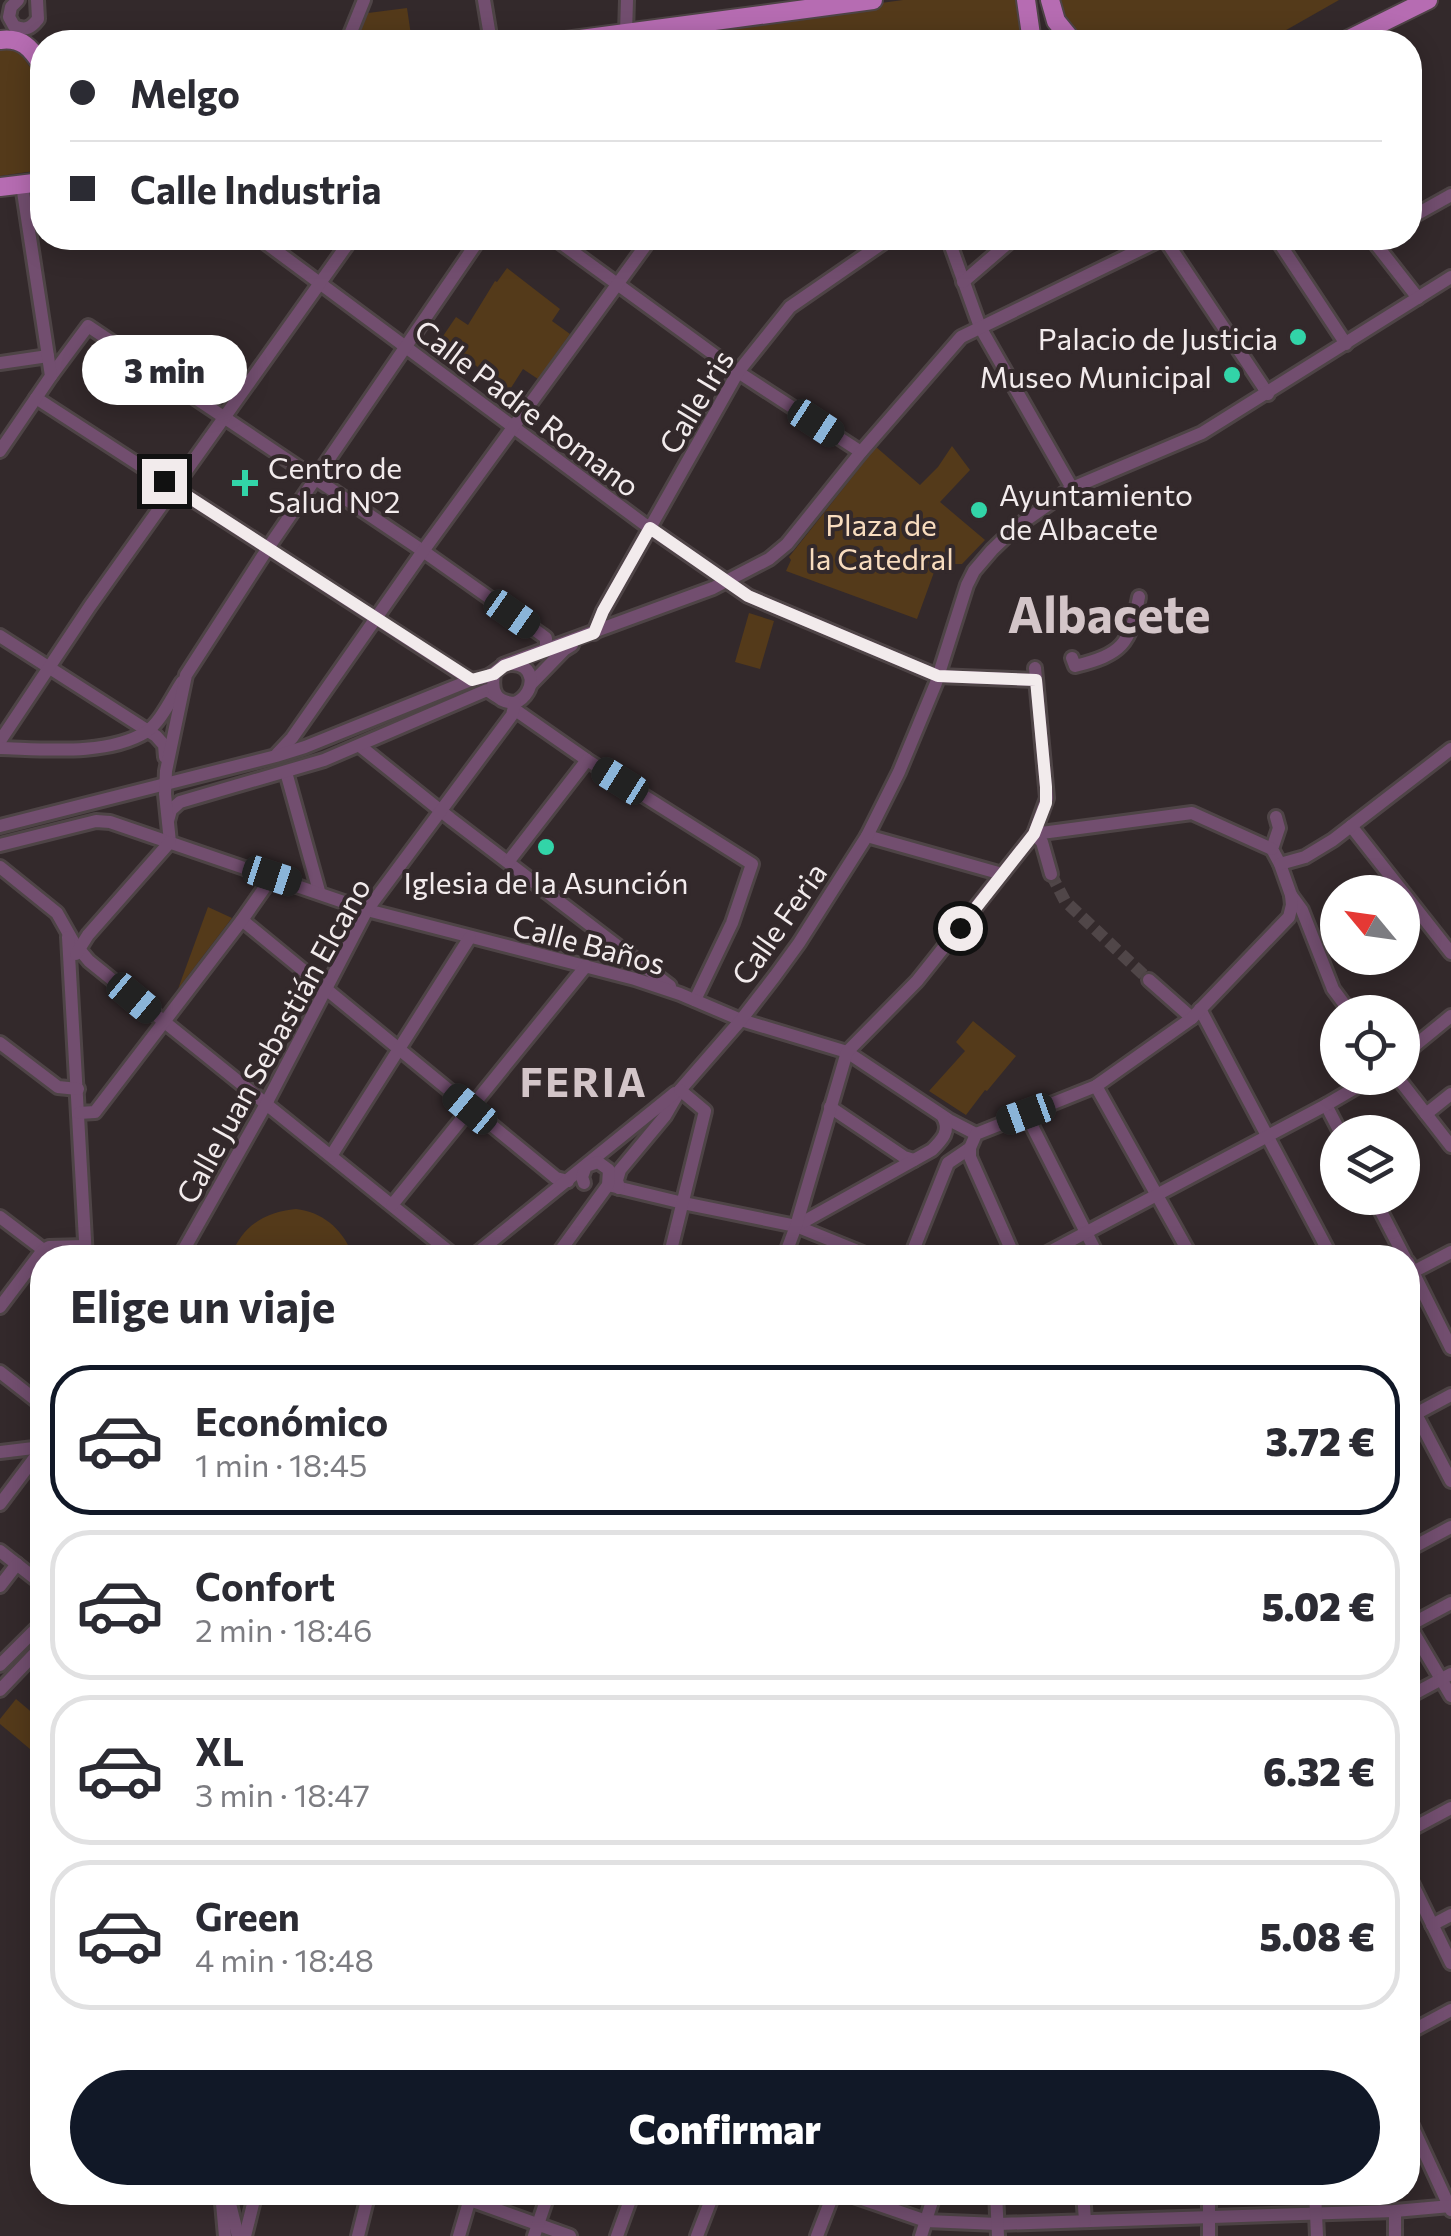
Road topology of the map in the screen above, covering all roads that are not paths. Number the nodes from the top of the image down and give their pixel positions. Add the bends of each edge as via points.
1 (364, 0) edge
2 (484, 0) edge
3 (628, 0) edge
4 (873, 0) edge
5 (1026, 0) edge
6 (1050, 0) edge
7 (1428, 0) edge
8 (22, 2) edge
9 (760, 8) edge
10 (7, 17) edge
11 (352, 30) edge
12 (489, 30) edge
13 (623, 30) edge
14 (659, 30) edge
15 (1030, 30) edge
16 (1063, 30) edge
17 (1367, 30) edge
18 (0, 39) edge
19 (30, 49) edge
20 (30, 184) edge
21 (22, 185) junction
22 (0, 187) edge
23 (1451, 195) edge
24 (1422, 211) edge
25 (30, 238) edge
26 (32, 250) edge
27 (276, 250) edge
28 (343, 250) edge
29 (472, 250) edge
30 (570, 250) edge
31 (642, 250) edge
32 (873, 250) edge
33 (952, 250) edge
34 (1000, 250) edge
35 (1139, 250) edge
36 (1172, 250) edge
37 (1284, 250) edge
38 (1382, 250) edge
39 (1451, 278) edge
40 (320, 282) junction
41 (963, 282) junction
42 (617, 284) junction
43 (1418, 298) junction
44 (980, 327) junction
45 (1346, 344) junction
46 (406, 347) junction
47 (48, 356) junction
48 (0, 363) edge
49 (738, 372) junction
50 (51, 376) junction
51 (1268, 394) junction
52 (36, 398) junction
53 (225, 419) junction
54 (514, 427) junction
55 (0, 451) edge
56 (861, 452) junction
57 (315, 479) junction
58 (175, 488) junction
59 (1072, 488) junction
60 (650, 528) junction
61 (268, 548) junction
62 (423, 551) junction
63 (726, 582) junction
64 (1140, 597) dead end
65 (377, 619) junction
66 (591, 634) junction
67 (0, 636) edge
68 (546, 651) junction
69 (1072, 658) dead end
70 (49, 667) junction
71 (498, 670) junction
72 (186, 676) junction
73 (944, 676) junction
74 (472, 680) junction
75 (531, 684) junction
76 (492, 693) junction
77 (514, 706) junction
78 (148, 730) junction
79 (0, 745) edge
80 (360, 746) junction
81 (1451, 750) edge
82 (276, 756) junction
83 (587, 760) junction
84 (286, 772) junction
85 (166, 773) junction
86 (441, 811) junction
87 (1276, 817) dead end
88 (167, 818) junction
89 (110, 822) junction
90 (0, 826) edge
91 (1351, 826) junction
92 (1034, 834) junction
93 (866, 836) junction
94 (170, 842) junction
95 (0, 845) edge
96 (1272, 849) junction
97 (508, 862) junction
98 (1280, 864) junction
99 (0, 867) edge
100 (1002, 874) junction
101 (1051, 874) tunnel mouth
102 (272, 876) junction
103 (319, 892) junction
104 (1291, 895) junction
105 (367, 910) junction
106 (242, 920) junction
107 (65, 925) junction
108 (470, 937) junction
109 (78, 950) junction
110 (1451, 954) edge
111 (586, 966) junction
112 (71, 971) junction
113 (1149, 980) tunnel mouth
114 (324, 989) junction
115 (680, 994) junction
116 (1338, 995) edge
117 (695, 1000) junction
118 (1196, 1014) junction
119 (1451, 1016) edge
120 (741, 1020) junction
121 (164, 1022) junction
122 (1420, 1041) edge
123 (400, 1049) junction
124 (3, 1050) edge
125 (847, 1052) junction
126 (1096, 1086) junction
127 (78, 1089) junction
128 (680, 1090) junction
129 (1451, 1094) edge
130 (1343, 1095) edge
131 (1411, 1095) edge
132 (266, 1104) junction
133 (1326, 1105) junction
134 (830, 1107) junction
135 (470, 1109) junction
136 (79, 1113) junction
137 (1026, 1114) junction
138 (1426, 1114) junction
139 (942, 1115) junction
140 (1331, 1115) edge
141 (1268, 1135) junction
142 (973, 1141) junction
143 (1451, 1146) edge
144 (331, 1156) junction
145 (914, 1160) junction
146 (586, 1166) junction
147 (561, 1183) junction
148 (584, 1183) junction
149 (613, 1186) junction
150 (1157, 1194) junction
151 (683, 1203) junction
152 (392, 1205) junction
153 (1382, 1215) edge
154 (0, 1217) edge
155 (796, 1226) junction
156 (1086, 1232) junction
157 (36, 1245) edge
158 (86, 1245) edge
159 (186, 1245) edge
160 (442, 1245) edge
161 (487, 1245) edge
162 (565, 1245) edge
163 (672, 1245) edge
164 (789, 1245) edge
165 (842, 1245) edge
166 (915, 1245) edge
167 (1009, 1245) edge
168 (1062, 1245) edge
169 (1092, 1245) edge
170 (1185, 1245) edge
171 (1325, 1245) edge
172 (1397, 1245) edge
173 (1451, 1252) edge
174 (1420, 1263) edge
175 (30, 1272) edge
176 (1420, 1290) edge
177 (2, 1300) edge
178 (1451, 1348) edge
179 (0, 1372) edge
180 (30, 1395) edge
181 (1451, 1395) edge
182 (1420, 1412) edge
183 (1420, 1429) edge
184 (30, 1449) edge
185 (0, 1452) edge
186 (30, 1464) edge
187 (1451, 1480) edge
188 (0, 1504) edge
189 (1451, 1527) edge
190 (1420, 1544) edge
191 (0, 1552) edge
192 (17, 1564) junction
193 (30, 1574) edge
194 (0, 1586) edge
195 (1451, 1602) edge
196 (1420, 1619) edge
197 (30, 1635) edge
198 (1420, 1641) edge
199 (30, 1659) edge
200 (0, 1665) edge
201 (1446, 1677) edge
202 (0, 1690) edge
203 (1420, 1691) edge
204 (1451, 1696) edge
205 (1451, 1808) edge
206 (1420, 1825) edge
207 (1420, 1901) edge
208 (1451, 1915) edge
209 (1432, 1926) junction
210 (1451, 1964) edge
211 (1451, 2010) edge
212 (1420, 2026) edge
213 (1420, 2144) edge
214 (225, 2205) edge
215 (229, 2205) edge
216 (252, 2205) edge
217 (366, 2205) edge
218 (468, 2205) edge
219 (487, 2205) edge
220 (544, 2205) edge
221 (628, 2205) edge
222 (709, 2205) edge
223 (829, 2205) edge
224 (880, 2205) edge
225 (931, 2205) edge
226 (997, 2205) edge
227 (1083, 2205) edge
228 (1208, 2205) edge
229 (1316, 2205) edge
230 (1450, 2208) edge
231 (1394, 2211) junction
232 (1316, 2214) junction
233 (1208, 2216) junction
234 (926, 2221) junction
235 (1084, 2221) junction
236 (535, 2230) edge
237 (998, 2230) edge
238 (226, 2236) edge
239 (242, 2236) edge
240 (358, 2236) edge
241 (460, 2236) edge
242 (570, 2236) edge
243 (616, 2236) edge
244 (697, 2236) edge
245 (817, 2236) edge
246 (921, 2236) edge
247 (1209, 2236) edge
248 (1317, 2236) edge
249 (1395, 2236) edge

1 - 11 street
2 - 12 street
3 - 13 street
4 - 9 main road
5 - 15 main road
6 - 16 main road
7 - 17 main road
8 - 10 street
8 - 10 street via 38,18 26,29
9 - 14 main road
10 - 18 street
18 - 19 main road via 13,38
20 - 21 main road
21 - 22 main road
21 - 25 street
23 - 24 street
26 - 47 street
27 - 40 street, Calle Padre Romano
28 - 40 street
29 - 46 street
30 - 42 street
31 - 42 street
32 - 49 street, Calle Iris via 790,307
33 - 41 street
34 - 41 street
35 - 44 street
36 - 51 street
37 - 45 street
38 - 43 street
39 - 43 street, Calle Feria
40 - 46 street, Calle Padre Romano
40 - 53 street
41 - 44 street
42 - 49 street
42 - 54 street
43 - 45 street, Calle Feria
44 - 56 street via 956,342
44 - 59 street
45 - 51 street, Calle Feria
46 - 54 street, Calle Padre Romano
46 - 57 street
47 - 48 street
47 - 50 street
49 - 56 street
49 - 60 street, Calle Iris
50 - 52 street
50 - 53 street via 88,326
51 - 59 street, Calle Feria via 1190,439
52 - 55 street
52 - 58 street
53 - 57 street
53 - 58 street
54 - 60 street, Calle Padre Romano
54 - 62 street
56 - 63 street via 787,544
57 - 61 street
57 - 62 street
58 - 61 street
58 - 70 street
59 - 73 street, Calle Feria via 1025,515 974,571
60 - 63 street, Calle Padre Romano
60 - 66 street, Calle Iris
61 - 65 street
61 - 72 street
62 - 65 street
62 - 68 street via 546,638
63 - 66 street
63 - 73 street, Calle Padre Romano
64 - 69 street via 1118,650 1075,666
65 - 74 street
65 - 82 street
66 - 68 street
66 - 75 street, Calle Juan Sebastián Elcano
67 - 70 street
68 - 71 street
70 - 78 street
70 - 79 street
71 - 74 street
71 - 75 street via 520,666
71 - 76 street
72 - 78 street
72 - 85 street
73 - 92 street via 1012,680 1035,674 1047,798
73 - 93 street, Calle Feria
74 - 82 street
75 - 77 street, Calle Juan Sebastián Elcano
76 - 77 street
76 - 80 street
77 - 83 street
77 - 86 street, Calle Juan Sebastián Elcano
78 - 79 street via 90,748
78 - 85 street via 164,745
80 - 84 street
80 - 86 street
81 - 91 street
82 - 85 street via 184,778
83 - 97 street
83 - 117 street via 752,864
84 - 88 street via 180,802
84 - 103 street
85 - 88 street
85 - 90 street via 142,790
86 - 97 street
86 - 105 street, Calle Juan Sebastián Elcano
87 - 96 street
88 - 89 street via 148,830
88 - 94 street
89 - 94 street, Calle Baños
89 - 95 street
91 - 98 street
91 - 110 street
92 - 96 street via 1192,813
92 - 100 street
92 - 101 street
93 - 100 street
93 - 120 street, Calle Feria
94 - 102 street, Calle Baños
94 - 109 street
96 - 98 street
97 - 115 street
98 - 104 street
99 - 107 street
100 - 125 street via 917,981
102 - 103 street, Calle Baños
102 - 106 street
103 - 105 street, Calle Baños
104 - 116 street
104 - 118 street via 1289,917
105 - 108 street, Calle Baños
105 - 114 street, Calle Juan Sebastián Elcano
106 - 114 street
106 - 121 street
107 - 109 street
107 - 112 street
108 - 111 street, Calle Baños
108 - 123 street
109 - 112 street
109 - 121 street
111 - 115 street, Calle Baños
111 - 135 street
112 - 127 street
113 - 118 street
114 - 123 street
114 - 132 street, Calle Juan Sebastián Elcano
115 - 117 street, Calle Baños
117 - 120 street, Calle Baños
118 - 126 street
118 - 141 street
119 - 122 street
120 - 125 street, Calle Baños
120 - 128 street, Calle Feria
121 - 132 street
121 - 136 street via 95,1112
123 - 135 street
123 - 144 street
124 - 127 street via 58,1087
125 - 134 street
125 - 139 street, Calle Baños
126 - 137 street
126 - 150 street
127 - 136 street
128 - 146 street, Calle Feria
128 - 149 street, Calle Feria
128 - 151 street via 706,1111
129 - 138 street
130 - 133 street
131 - 138 street
132 - 144 street
132 - 159 street, Calle Juan Sebastián Elcano
133 - 140 street
133 - 141 street
134 - 145 street
134 - 155 street
135 - 147 street
135 - 152 street
136 - 158 street
137 - 142 street
137 - 156 street
138 - 143 street
139 - 142 street, Calle Baños
139 - 145 street via 946,1132
141 - 150 street
141 - 171 street
142 - 166 street via 948,1162
142 - 167 street via 970,1157
144 - 152 street
145 - 155 street
146 - 147 street, Calle Feria
146 - 148 street
146 - 149 street via 605,1166
147 - 148 street, Calle Feria
147 - 161 street, Calle Feria
148 - 149 street, Calle Feria via 595,1190
149 - 151 street
149 - 162 street, Calle Feria
150 - 156 street
150 - 170 street
151 - 155 street
151 - 163 street
152 - 160 street
153 - 172 street
154 - 157 street
155 - 164 street
155 - 165 street
156 - 168 street
156 - 169 street
173 - 174 street
175 - 177 street
176 - 178 street
179 - 180 street
181 - 182 street
183 - 187 street
184 - 185 street
186 - 188 street
189 - 190 street
191 - 192 street
192 - 193 street
192 - 194 street
195 - 196 street
197 - 200 street
198 - 201 street
199 - 202 street
201 - 203 street
201 - 204 street
205 - 206 street
207 - 209 street
208 - 209 street
209 - 210 street
211 - 212 street
213 - 230 street
214 - 238 street
215 - 239 street
216 - 239 street
217 - 240 street
218 - 241 street
219 - 236 street
220 - 236 street
221 - 243 street
222 - 244 street
223 - 245 street
224 - 234 street
225 - 234 street
226 - 237 street
227 - 235 street
228 - 233 street
229 - 232 street
230 - 231 street
231 - 232 street
231 - 249 street
232 - 233 street
232 - 248 street
233 - 235 street
233 - 247 street
234 - 237 street
234 - 246 street
235 - 237 street
236 - 242 street

